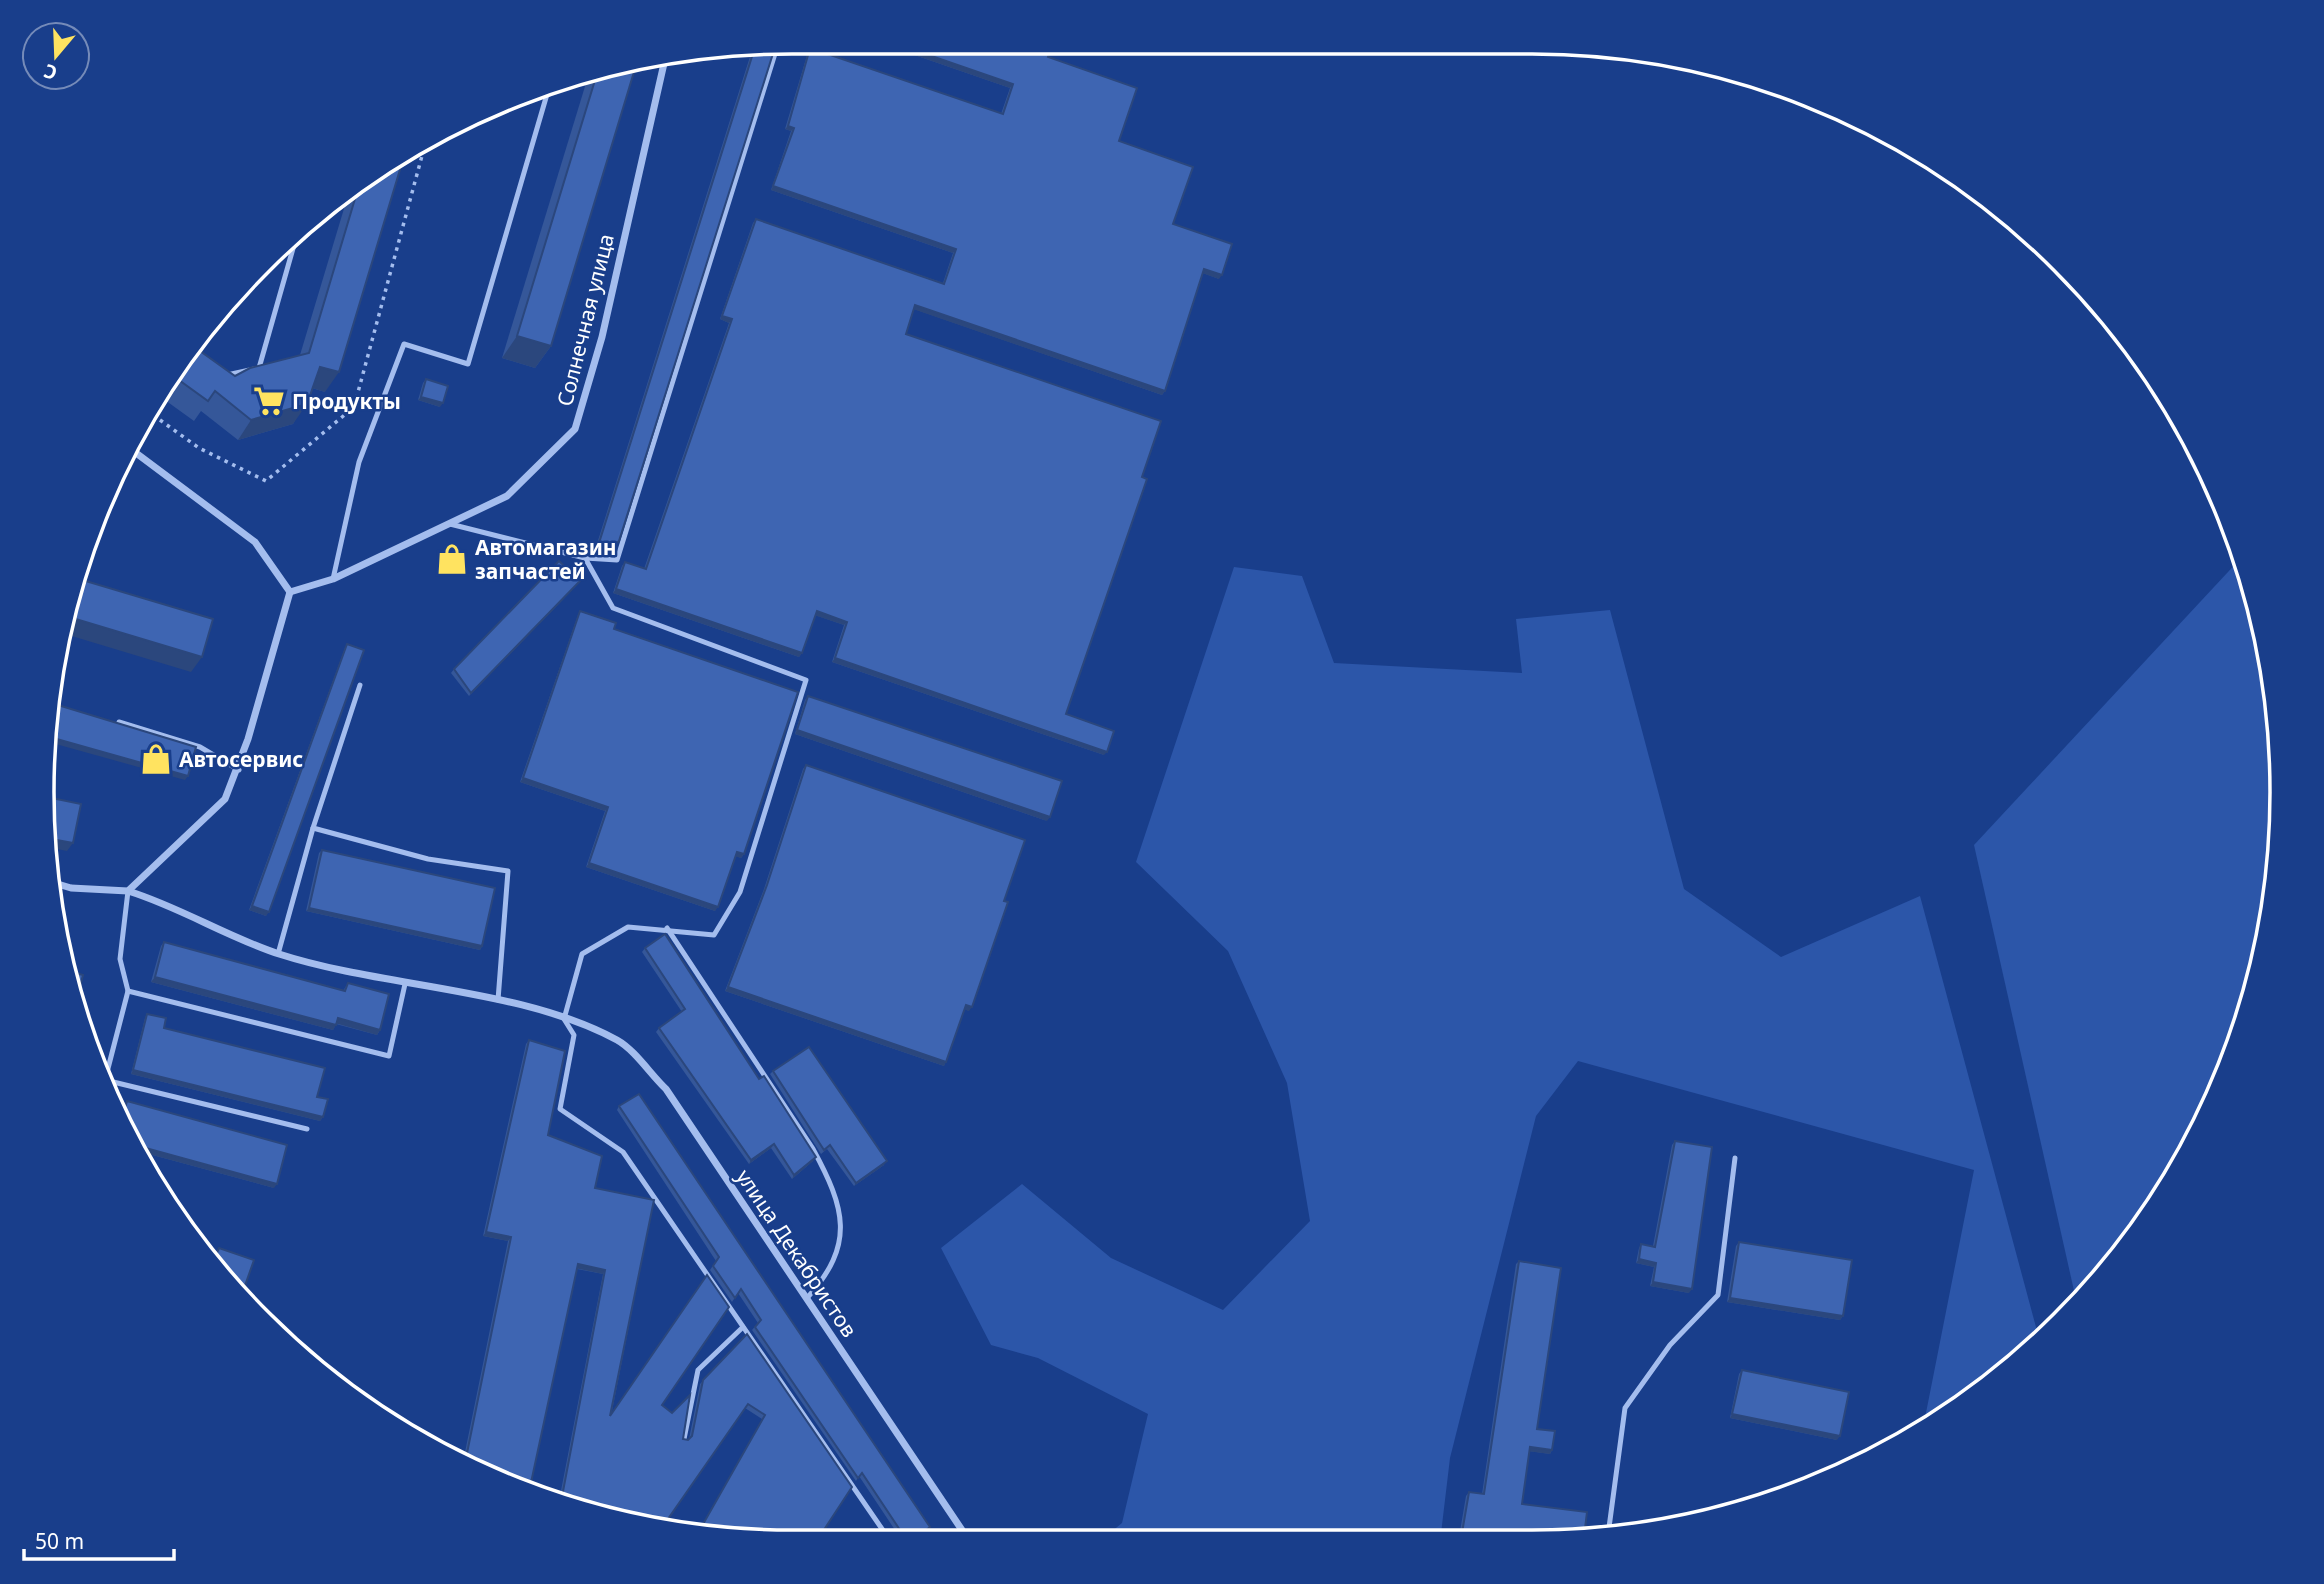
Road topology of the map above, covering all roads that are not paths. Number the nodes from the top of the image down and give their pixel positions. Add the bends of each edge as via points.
1 (775, 55) edge
2 (663, 66) edge
3 (546, 96) edge
4 (293, 249) edge
5 (217, 369) edge
6 (136, 454) edge
7 (450, 524) junction
8 (586, 558) junction
9 (333, 579) junction
10 (289, 592) junction
11 (360, 685) dead end
12 (119, 722) edge
13 (239, 770) junction
14 (313, 828) junction
15 (61, 885) edge
16 (128, 891) junction
17 (667, 928) junction
18 (278, 954) junction
19 (405, 984) junction
20 (128, 991) junction
21 (498, 1000) junction
22 (564, 1018) junction
23 (108, 1069) edge
24 (114, 1082) edge
25 (307, 1129) dead end
26 (1735, 1158) dead end
27 (807, 1298) junction
28 (743, 1328) junction
29 (684, 1439) edge
30 (1609, 1525) edge
31 (883, 1530) edge
32 (962, 1530) edge

1 - 8 lane via 617,560
2 - 7 street, Солнечная улица via 602,337 575,429 507,496
3 - 9 lane via 468,364 404,344 359,462
4 - 5 lane via 259,368 226,375
6 - 10 street via 255,542
7 - 8 lane
7 - 9 street, Солнечная улица
8 - 17 lane via 613,608 806,680 740,892 714,934
9 - 10 street, Солнечная улица
10 - 13 street
11 - 14 lane
12 - 13 lane via 200,747
13 - 16 street via 225,799 207,820
14 - 18 lane
14 - 21 lane via 428,859 508,871
15 - 16 street
16 - 18 street, улица Декабристов via 161,901
16 - 20 lane via 120,959
17 - 22 lane via 628,927 582,954
17 - 27 lane via 813,1149 833,1189 842,1241 828,1276
18 - 19 street, улица Декабристов
19 - 20 lane via 389,1056
19 - 21 street, улица Декабристов
20 - 23 lane
21 - 22 street, улица Декабристов
22 - 27 street, улица Декабристов via 619,1041 666,1089
22 - 28 lane via 574,1035 560,1109 623,1152
24 - 25 lane
26 - 30 lane via 1718,1295 1670,1345 1626,1408
27 - 32 street, улица Декабристов
28 - 29 lane via 698,1370
28 - 31 lane

